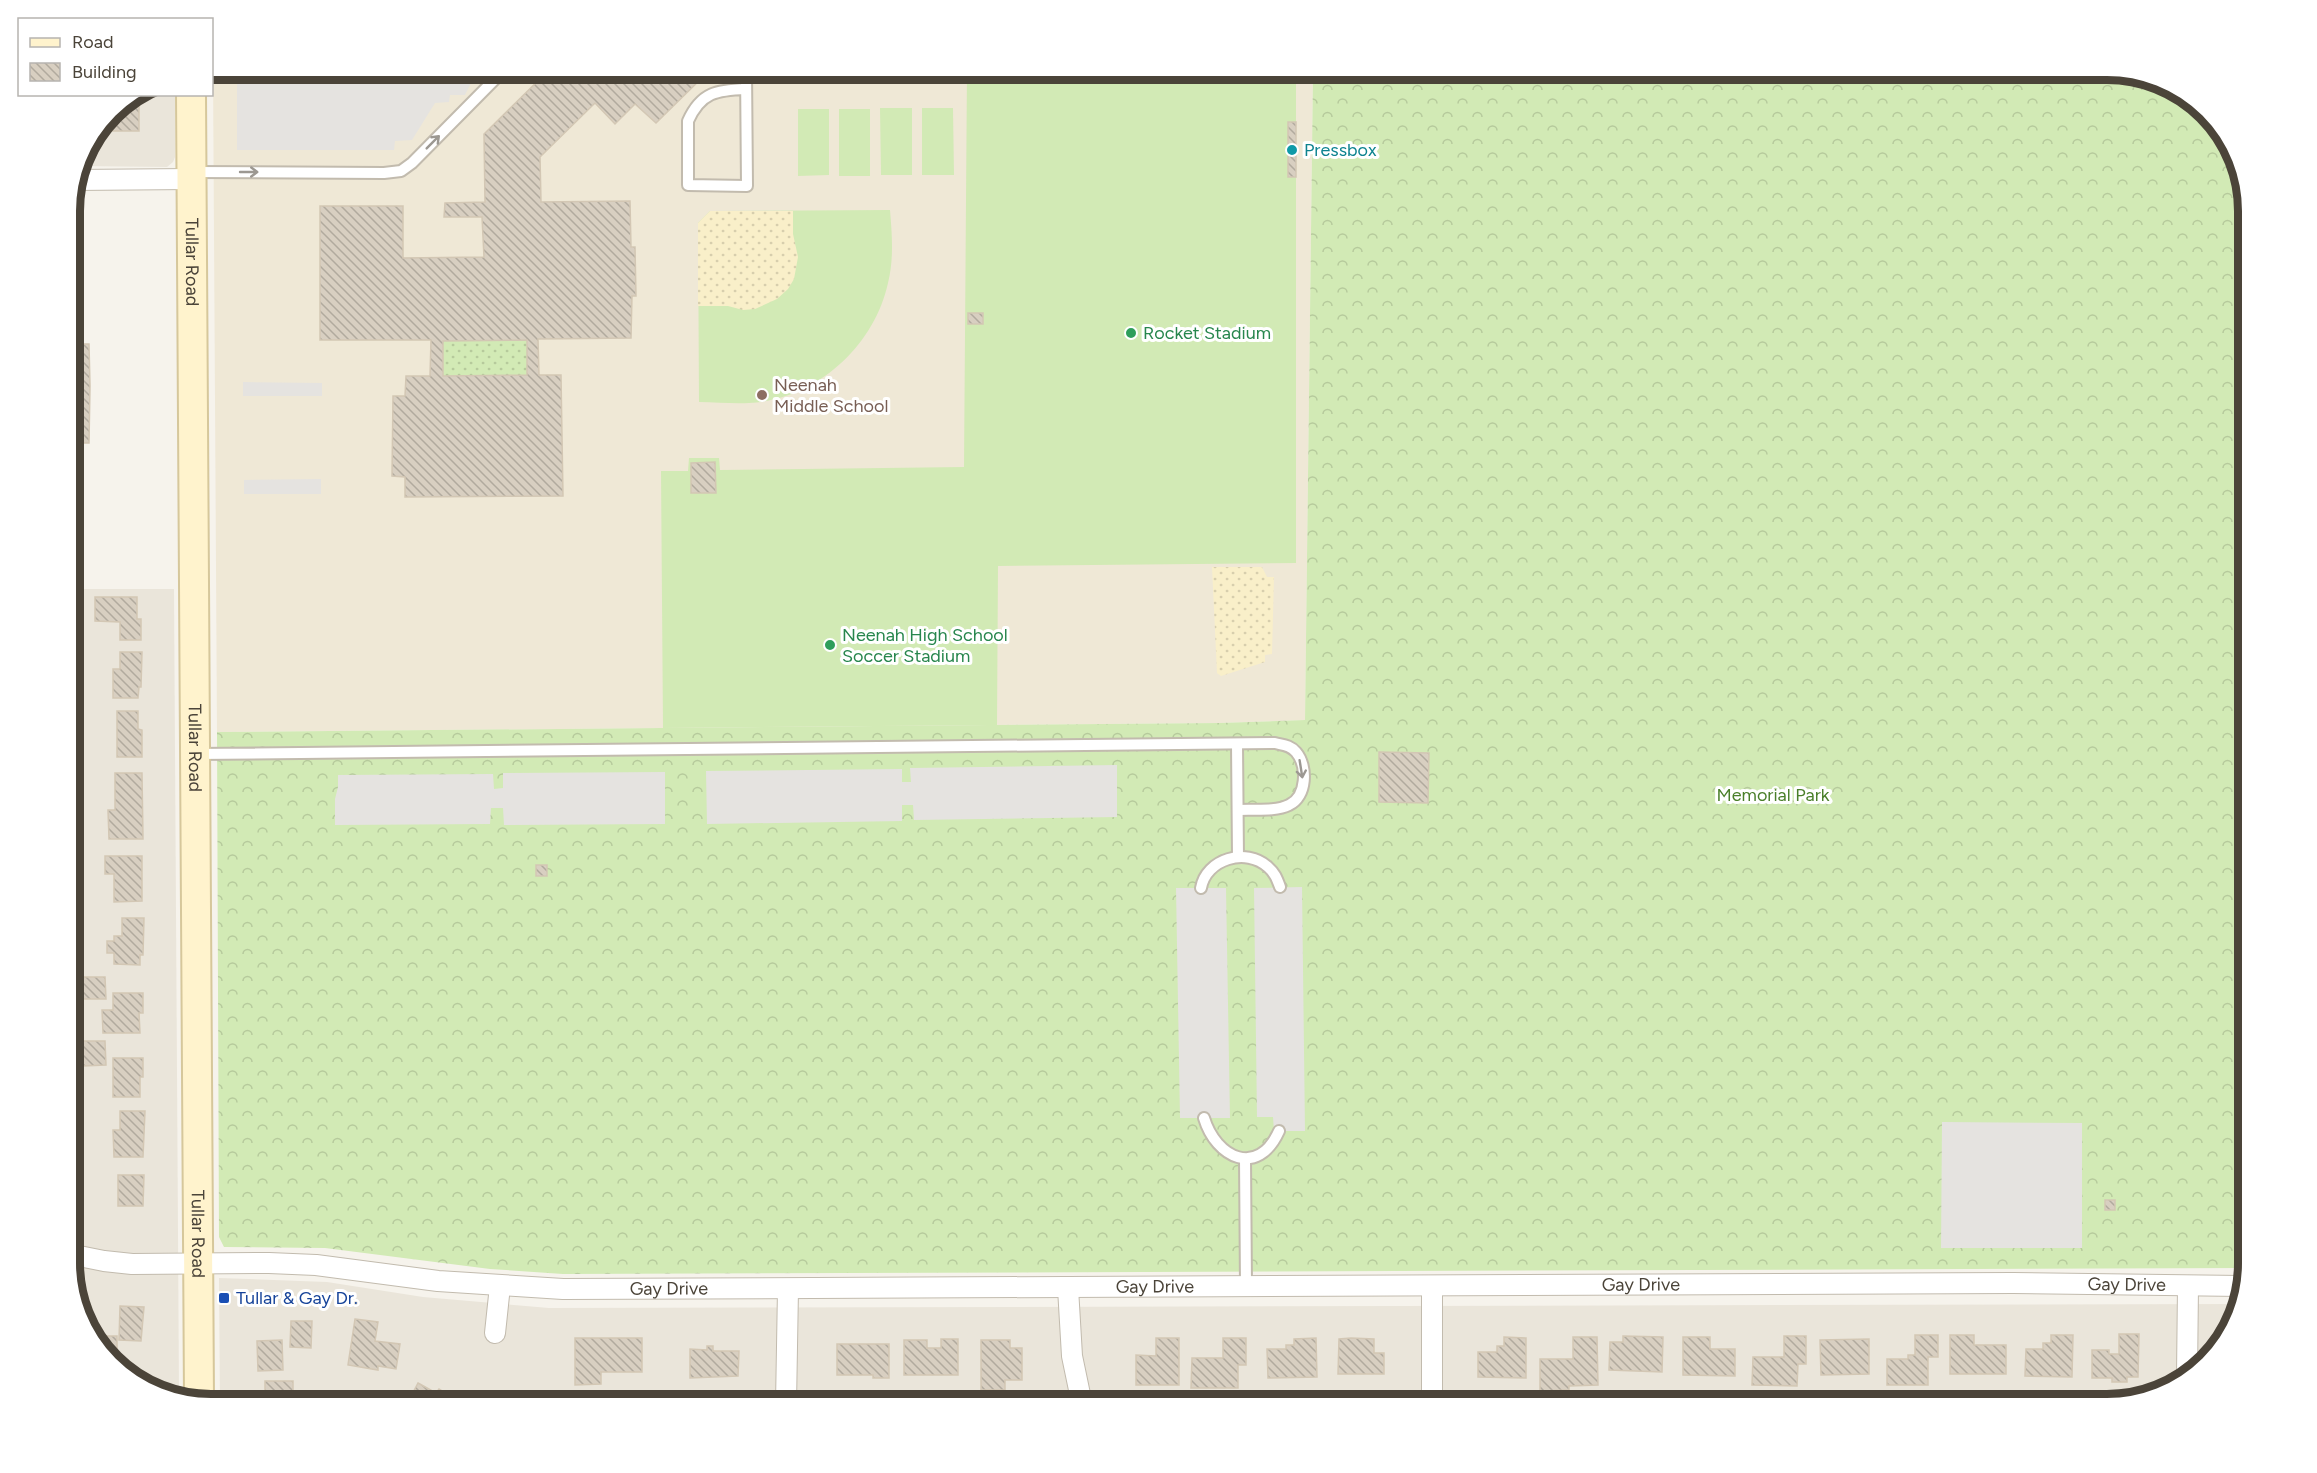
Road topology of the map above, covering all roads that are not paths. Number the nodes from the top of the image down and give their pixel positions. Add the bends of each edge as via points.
1 (494, 80) edge
2 (746, 80) edge
3 (746, 89) junction
4 (191, 96) edge
5 (191, 175) junction
6 (83, 180) edge
7 (1237, 744) junction
8 (195, 754) junction
9 (1238, 810) junction
10 (1238, 857) junction
11 (1280, 887) dead end
12 (1201, 888) dead end
13 (1204, 1118) dead end
14 (1279, 1131) dead end
15 (1245, 1159) junction
16 (80, 1256) edge
17 (199, 1263) junction
18 (500, 1286) junction
19 (1246, 1286) junction
20 (1432, 1286) junction
21 (2188, 1286) junction
22 (2235, 1286) edge
23 (1068, 1288) junction
24 (788, 1289) junction
25 (495, 1333) dead end
26 (2187, 1365) edge
27 (199, 1393) edge
28 (786, 1394) edge
29 (1080, 1394) edge
30 (1432, 1394) edge

5 -> 1 lane via 401,171
2 - 3 lane
3 - 3 lane via 747,186 688,185 691,114 710,94
4 - 5 main road, Tullar Road
5 - 6 street
5 - 8 main road, Tullar Road
7 - 8 lane
7 - 9 lane
7 -> 9 lane via 1288,746 1300,761 1303,784 1302,793 1287,806
8 - 17 main road, Tullar Road
9 - 10 lane
10 - 11 lane via 1266,865
10 - 12 lane via 1212,867
13 - 15 lane via 1218,1146
14 - 15 lane via 1272,1145
15 - 19 lane
16 - 17 street, Gay Drive via 132,1264
17 - 18 street, Gay Drive via 325,1266
17 - 27 main road, Tullar Road
18 - 24 street, Gay Drive
18 - 25 street
19 - 20 street, Gay Drive
19 - 23 street, Gay Drive
20 - 21 street, Gay Drive
20 - 30 street
21 - 22 street, Gay Drive
21 - 26 street
23 - 24 street, Gay Drive
23 - 29 street via 1072,1356
24 - 28 street

